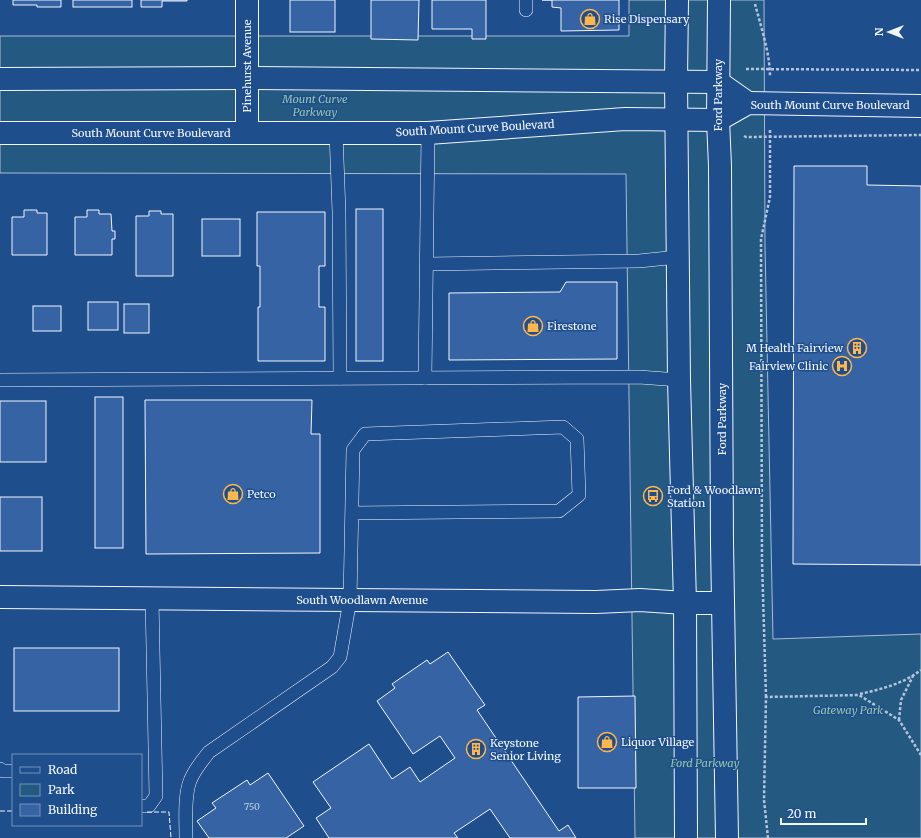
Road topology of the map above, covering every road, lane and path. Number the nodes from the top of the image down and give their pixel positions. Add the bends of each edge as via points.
1 (247, 0) edge
2 (677, 0) edge
3 (719, 0) edge
4 (755, 4) dead end
5 (753, 69) dead end
6 (770, 70) junction
7 (921, 70) edge
8 (247, 78) junction
9 (0, 79) edge
10 (676, 81) junction
11 (718, 82) junction
12 (759, 103) junction
13 (921, 106) edge
14 (676, 120) junction
15 (718, 120) junction
16 (0, 133) edge
17 (247, 133) junction
18 (336, 133) junction
19 (428, 133) junction
20 (921, 135) edge
21 (781, 137) dead end
22 (678, 257) junction
23 (426, 264) junction
24 (340, 378) junction
25 (425, 378) junction
26 (0, 380) edge
27 (679, 380) junction
28 (352, 513) junction
29 (0, 597) edge
30 (152, 599) junction
31 (350, 600) junction
32 (685, 603) junction
33 (723, 603) junction
34 (921, 670) edge
35 (913, 676) junction
36 (859, 695) junction
37 (766, 697) junction
38 (899, 720) junction
39 (921, 755) edge
40 (0, 769) edge
41 (12, 771) edge
42 (142, 806) edge
43 (186, 838) edge
44 (686, 838) edge
45 (726, 838) edge
46 (768, 838) edge

1 - 8 street, Pinehurst Avenue
2 - 10 street
3 - 11 street, Ford Parkway
4 - 6 path
5 - 6 path
6 - 7 path
6 - 12 path
8 - 9 street
8 - 10 street
8 - 17 street, Pinehurst Avenue
10 - 11 street
10 - 14 street
11 - 12 street
11 - 15 street, Ford Parkway
12 - 13 street, South Mount Curve Boulevard
12 - 15 street, South Mount Curve Boulevard
12 - 37 path via 770,197 761,239 762,553
14 - 15 street, South Mount Curve Boulevard
14 - 19 street, South Mount Curve Boulevard via 624,119
14 - 22 street
15 - 33 street, Ford Parkway
16 - 17 street, South Mount Curve Boulevard
17 - 18 street, South Mount Curve Boulevard
18 - 19 street, South Mount Curve Boulevard
18 - 24 lane
19 - 23 lane
20 - 21 path
22 - 23 lane via 639,261
22 - 27 street
23 - 25 lane
24 - 25 lane
24 - 26 lane
25 - 27 lane via 639,377
27 - 32 street
28 - 28 lane via 353,450 365,434 563,427 577,439 579,495 559,511
28 - 31 lane
29 - 30 street, South Woodlawn Avenue
30 - 31 street, South Woodlawn Avenue
30 - 42 lane via 156,796 149,806
31 - 32 street, South Woodlawn Avenue via 640,600
31 - 43 lane via 340,657 332,667 209,752 198,766 189,782
32 - 33 street, South Woodlawn Avenue
32 - 44 street
33 - 45 street, Ford Parkway
34 - 35 path
35 - 36 path
35 - 38 path via 902,700
36 - 37 path
36 - 38 path
37 - 46 path via 764,800
38 - 39 path
40 - 41 lane

